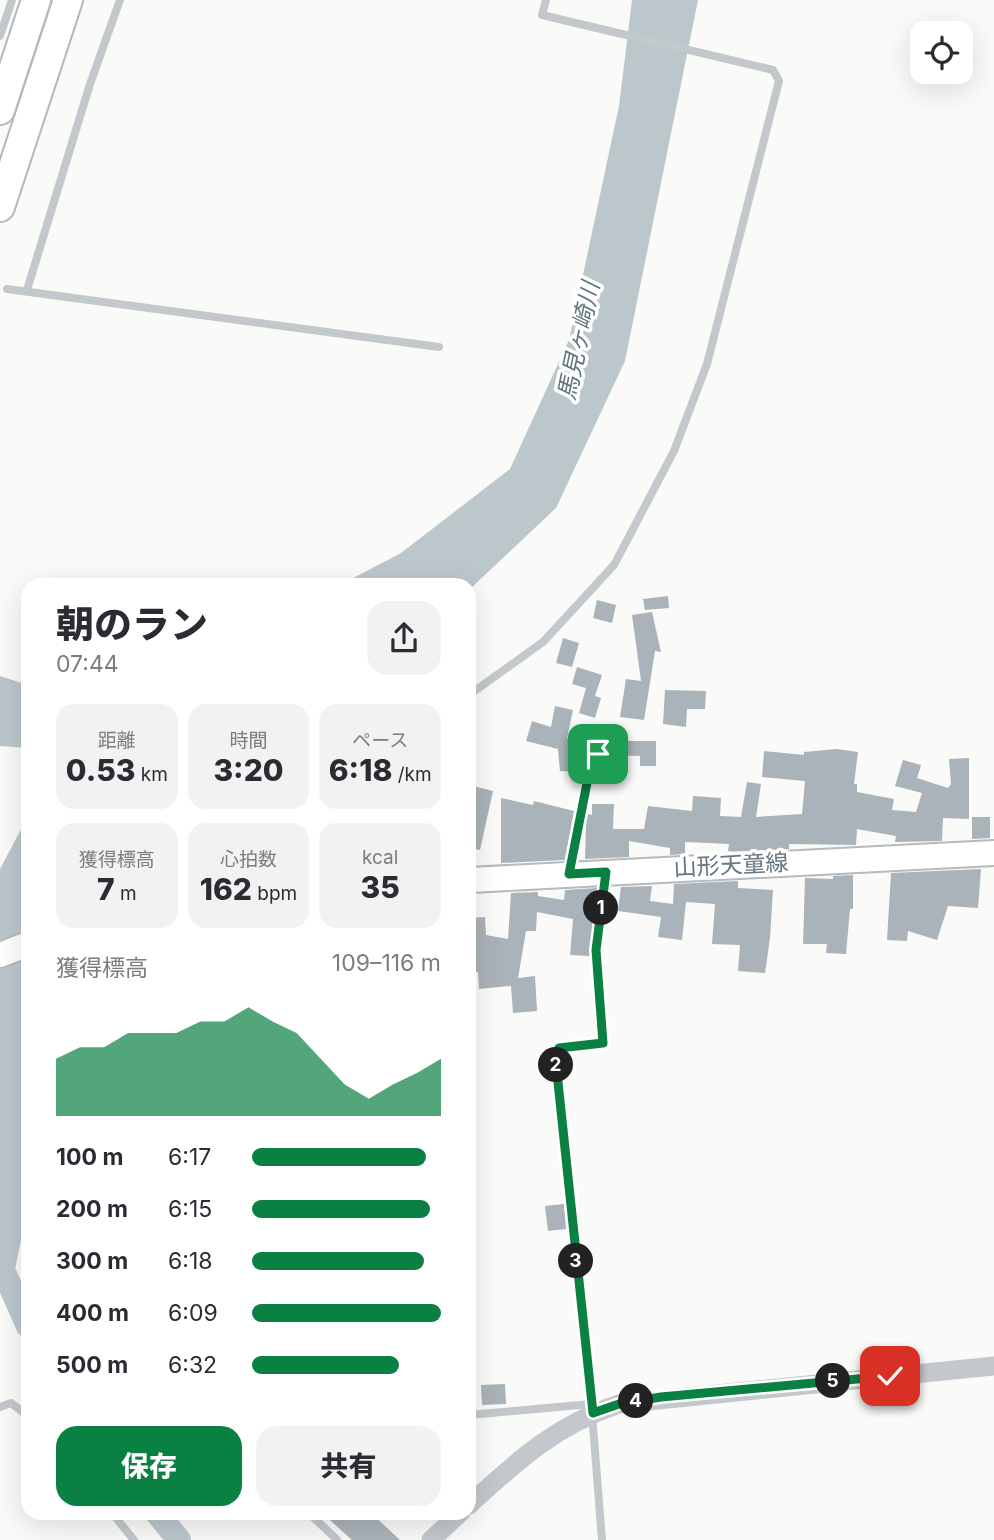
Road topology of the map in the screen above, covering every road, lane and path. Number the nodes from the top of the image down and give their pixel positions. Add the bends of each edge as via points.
1 (12, 0) edge
2 (36, 0) edge
3 (68, 0) edge
4 (120, 0) edge
5 (546, 0) edge
6 (0, 36) edge
7 (0, 110) edge
8 (0, 207) edge
9 (7, 289) dead end
10 (27, 290) junction
11 (439, 347) dead end
12 (476, 690) edge
13 (603, 734) dead end
14 (994, 853) edge
15 (606, 872) junction
16 (569, 874) junction
17 (476, 880) edge
18 (21, 947) edge
19 (0, 955) edge
20 (994, 1366) edge
21 (0, 1406) edge
22 (592, 1408) junction
23 (21, 1411) edge
24 (476, 1415) edge
25 (476, 1499) edge
26 (118, 1520) edge
27 (317, 1520) edge
28 (448, 1520) edge
29 (134, 1540) edge
30 (337, 1540) edge
31 (430, 1540) edge
32 (602, 1540) edge

1 - 6 lane
2 - 7 highway
3 - 8 highway
4 - 10 lane
5 - 12 lane via 542,15 773,70 779,81 707,364 674,451 614,565 543,642
9 - 10 lane
10 - 11 lane
13 - 16 lane via 588,778
14 - 15 main road, 山形天童線
15 - 16 main road, 山形天童線
15 - 22 lane via 596,950 603,1043 559,1048 555,1054
16 - 17 main road, 山形天童線
18 - 19 main road
20 - 22 street via 661,1397
21 - 23 lane via 11,1403
22 - 24 lane
22 - 25 street via 525,1454
22 - 32 lane
26 - 29 lane
27 - 30 lane
28 - 31 street

